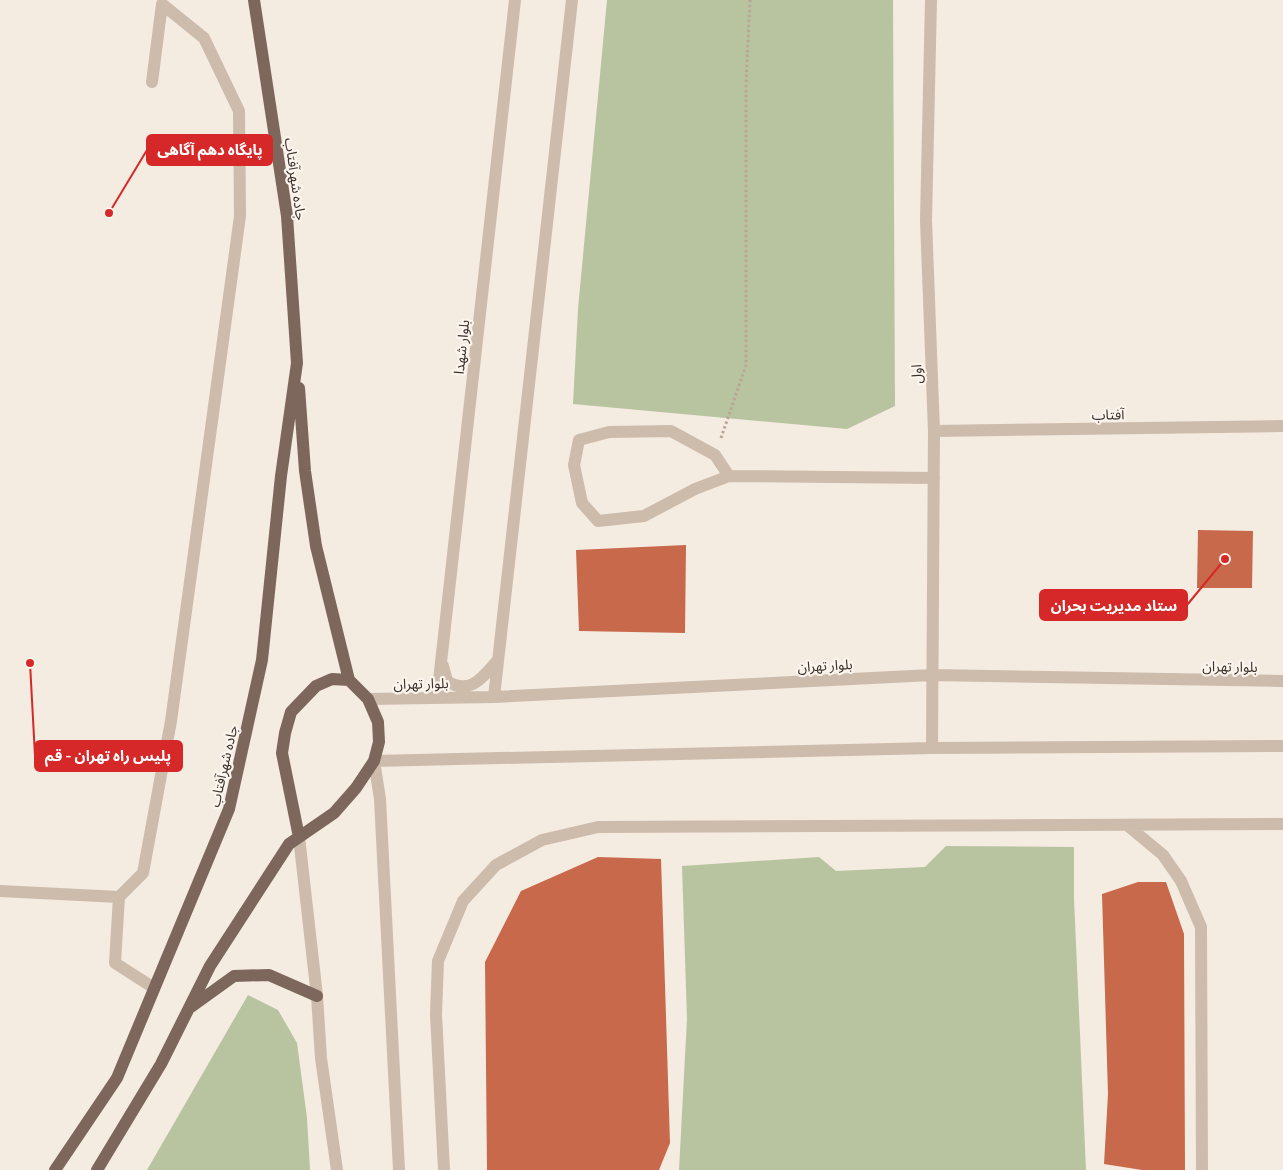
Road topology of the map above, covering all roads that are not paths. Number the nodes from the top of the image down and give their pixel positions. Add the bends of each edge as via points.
1 (254, 0) edge
2 (515, 0) edge
3 (572, 0) edge
4 (931, 0) edge
5 (160, 2) edge
6 (152, 82) dead end
7 (297, 363) junction
8 (1283, 426) edge
9 (934, 431) junction
10 (729, 476) junction
11 (934, 478) junction
12 (498, 660) junction
13 (441, 661) junction
14 (932, 675) junction
15 (349, 680) junction
16 (1283, 682) edge
17 (494, 697) junction
18 (437, 698) junction
19 (368, 699) junction
20 (1283, 746) edge
21 (932, 748) junction
22 (374, 761) junction
23 (1283, 824) edge
24 (1127, 825) junction
25 (299, 837) junction
26 (0, 890) edge
27 (119, 897) junction
28 (154, 988) junction
29 (317, 996) junction
30 (188, 1009) junction
31 (55, 1170) edge
32 (97, 1170) edge
33 (337, 1170) edge
34 (399, 1170) edge
35 (444, 1170) edge
36 (1202, 1170) edge

1 - 7 main road, جاده شهرآفتاب via 287,216
2 - 13 street, بلوار شهدا
3 - 12 street
4 - 9 street, اول via 926,220
5 - 6 street
5 - 27 street via 204,38 239,111 240,216 171,720 143,872
7 - 15 main road, جاده شهرآفتاب via 305,471 316,546
7 - 28 main road, جاده شهرآفتاب via 281,476 262,660 230,809
8 - 9 street, آفتاب
9 - 11 street, اول
10 - 10 street via 715,455 671,431 609,432 580,440 574,465 582,503 598,521 644,516 695,489
10 - 11 street
11 - 14 street, اول
12 - 13 street via 481,680 469,686 456,686 447,681
12 - 17 street
13 - 18 street, بلوار شهدا
14 - 16 street, بلوار تهران
14 - 17 street, بلوار تهران
14 - 21 street, اول
15 - 19 main road
15 - 25 main road via 332,679 316,686 291,712 282,753
17 - 18 street, بلوار تهران
18 - 19 street, بلوار تهران
19 - 22 main road via 378,722 379,742
20 - 21 street
21 - 22 street
22 - 25 main road via 334,813
22 - 34 street via 380,798
23 - 24 street
24 - 35 street via 598,827 542,840 496,865 463,901 438,961 436,1014
24 - 36 street via 1163,855 1181,881 1201,927
25 - 29 street
25 - 30 main road via 289,844 210,966
26 - 27 street
27 - 28 street via 115,962
28 - 31 main road, جاده شهرآفتاب via 116,1078
29 - 30 main road via 268,975 234,976
29 - 33 street via 321,1058
30 - 32 main road via 161,1064

